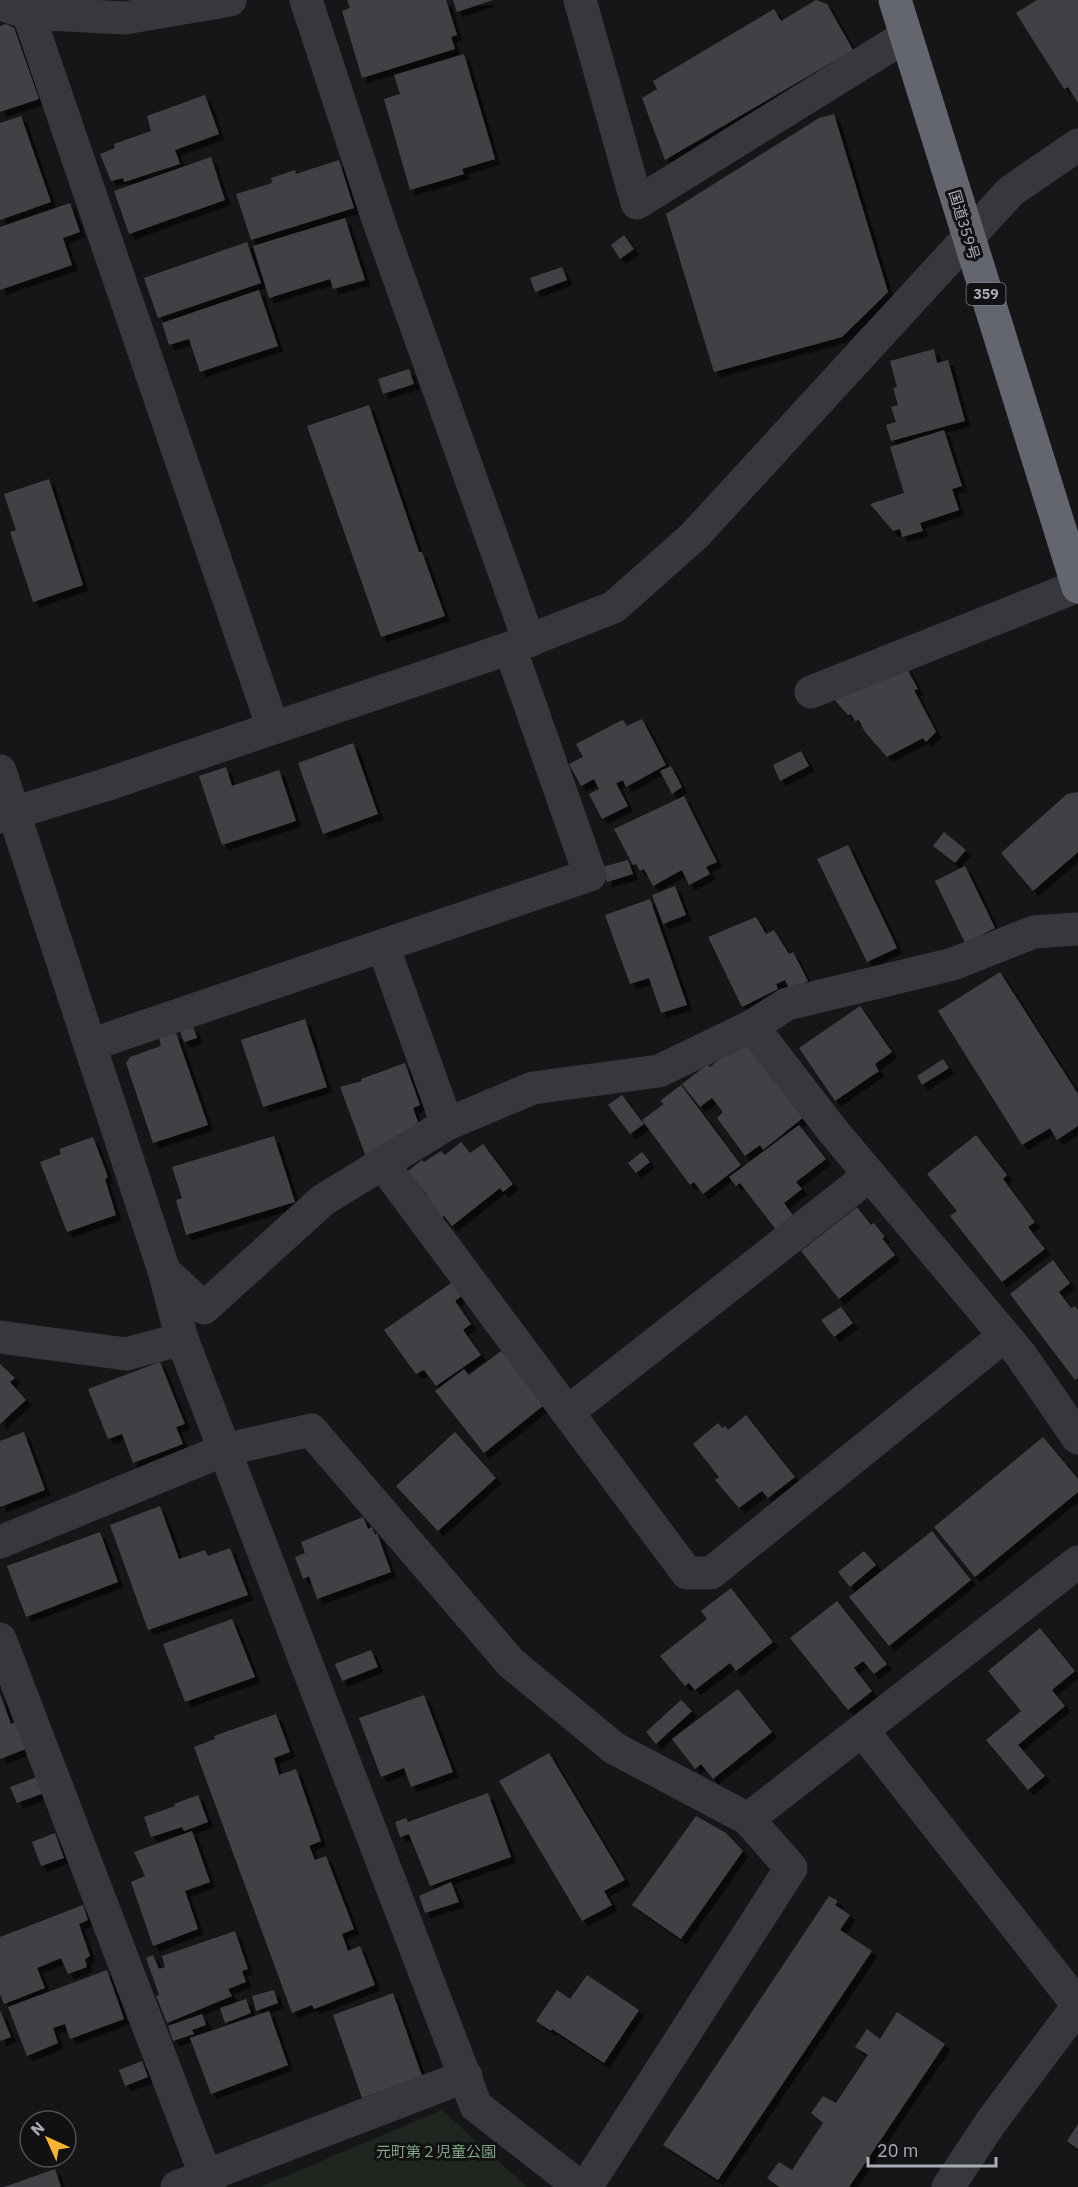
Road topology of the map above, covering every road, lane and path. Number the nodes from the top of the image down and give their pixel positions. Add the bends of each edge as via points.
1 (230, 0) edge
2 (306, 0) edge
3 (580, 0) edge
4 (895, 0) edge
5 (14, 8) edge
6 (906, 36) junction
7 (1078, 145) edge
8 (969, 239) junction
9 (1078, 586) edge
10 (519, 644) junction
11 (811, 692) dead end
12 (273, 728) junction
13 (0, 771) edge
14 (7, 814) edge
15 (1078, 929) edge
16 (383, 946) junction
17 (752, 1026) junction
18 (90, 1045) junction
19 (447, 1124) junction
20 (382, 1163) junction
21 (870, 1175) junction
22 (164, 1271) junction
23 (1004, 1335) junction
24 (0, 1337) edge
25 (182, 1339) junction
26 (568, 1412) junction
27 (1073, 1419) edge
28 (224, 1450) junction
29 (0, 1542) edge
30 (1078, 1562) edge
31 (0, 1639) edge
32 (862, 1730) junction
33 (748, 1819) junction
34 (1078, 2006) edge
35 (466, 2076) junction
36 (197, 2183) edge
37 (579, 2187) edge
38 (586, 2187) edge
39 (948, 2187) edge

1 - 5 street via 125,18
2 - 10 street
3 - 6 street via 637,202
4 - 6 highway, 国道359号 / 359
5 - 12 street
6 - 8 highway, 国道359号 / 359
7 - 8 street via 1011,191
8 - 9 highway, 国道359号 / 359
8 - 10 street via 694,536 614,607
9 - 11 street
10 - 12 street
10 - 16 street via 590,875
12 - 14 street
13 - 14 street
14 - 18 street
15 - 17 street via 1034,932 953,964 788,1004
16 - 18 street
16 - 19 street
17 - 19 street via 659,1071 533,1088
17 - 21 street
18 - 22 street
19 - 20 street
20 - 22 street via 323,1200 204,1308
20 - 26 street
21 - 23 street
21 - 26 street
22 - 25 street
23 - 26 street via 711,1573 687,1573
23 - 27 street
24 - 25 street via 126,1354
25 - 28 street
28 - 29 street
28 - 33 street via 311,1430 511,1663 614,1748
28 - 35 street
30 - 32 street
31 - 36 street
32 - 33 street
32 - 34 street
33 - 38 street via 791,1868
34 - 39 street
35 - 36 street
35 - 37 street via 476,2106

